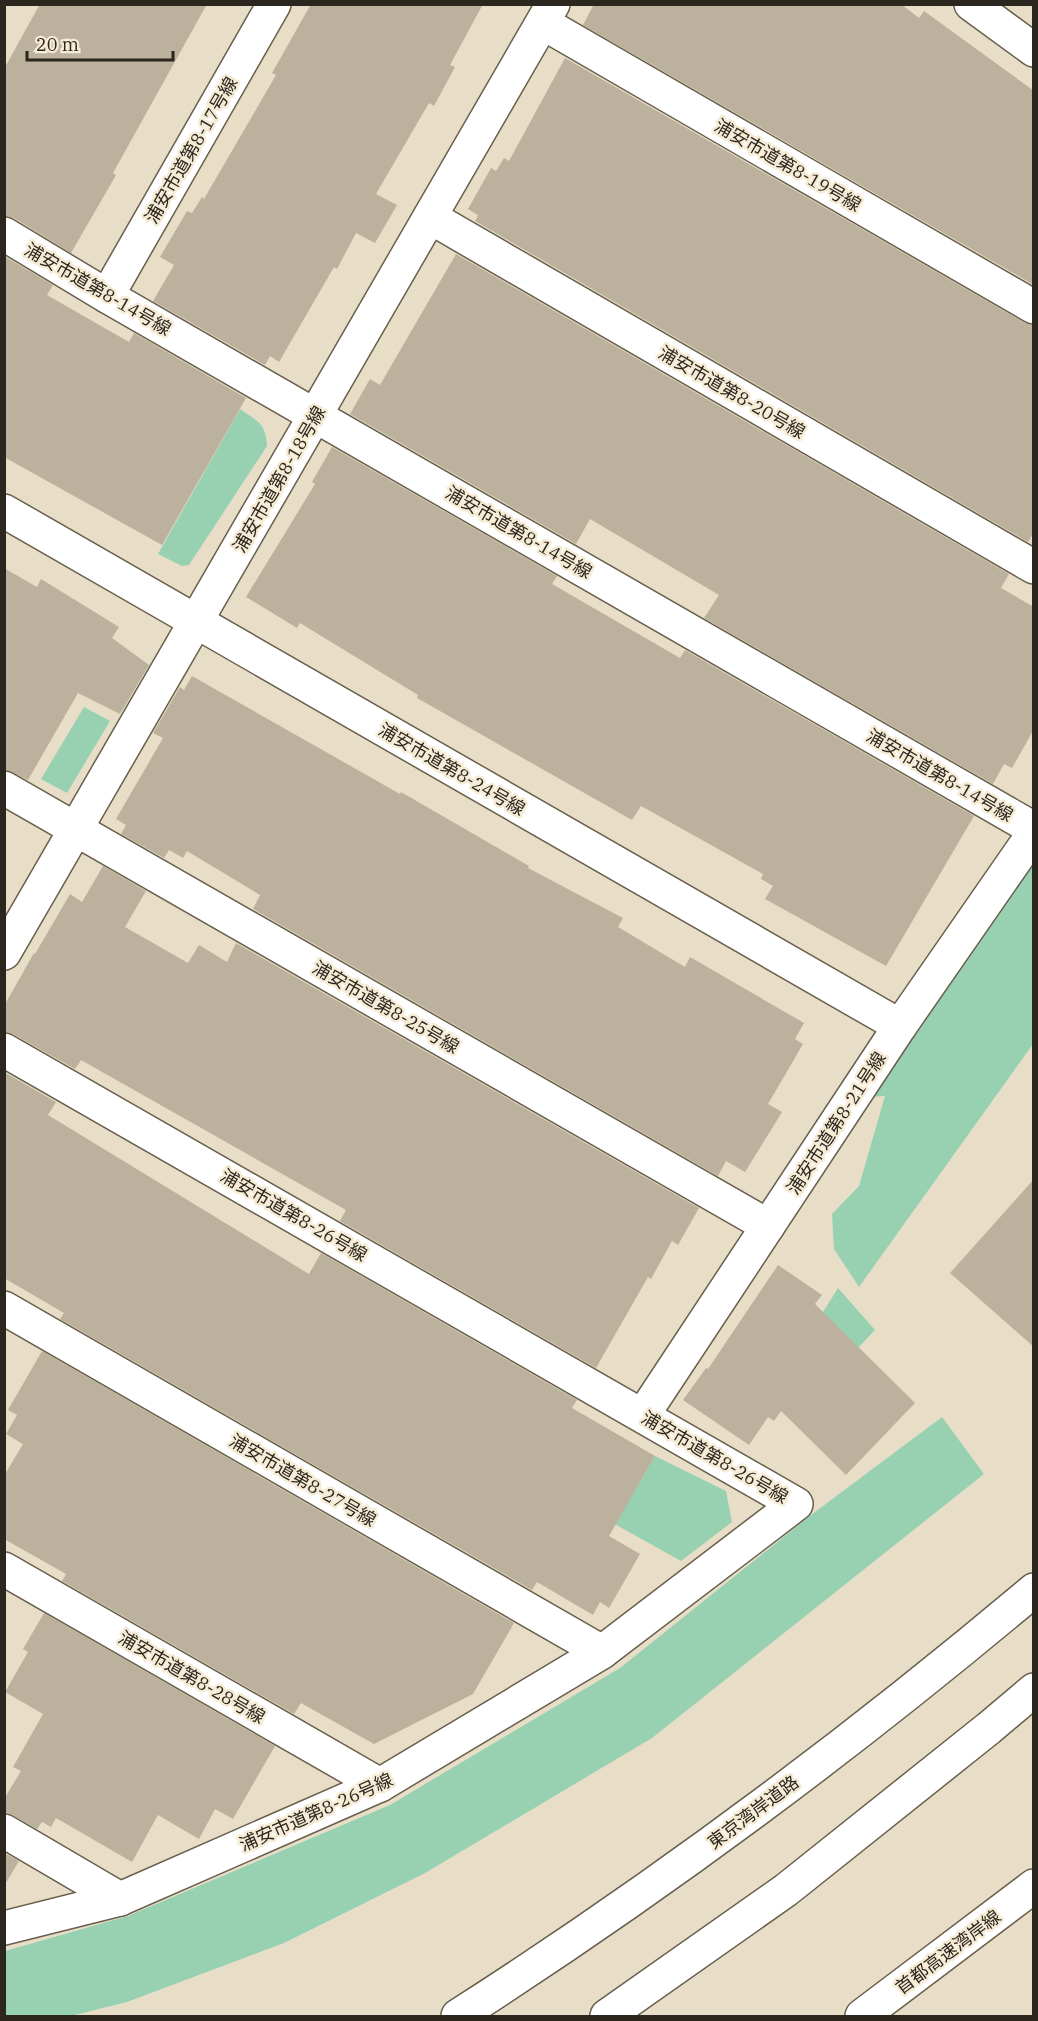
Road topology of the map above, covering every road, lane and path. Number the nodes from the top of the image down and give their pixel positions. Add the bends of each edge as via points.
1 (274, 4) edge
2 (971, 4) edge
3 (548, 14) edge
4 (1034, 50) edge
5 (430, 217) junction
6 (4, 234) edge
7 (107, 296) junction
8 (1034, 307) edge
9 (316, 415) junction
10 (4, 511) edge
11 (1034, 567) edge
12 (196, 622) junction
13 (4, 788) edge
14 (76, 830) junction
15 (1034, 831) edge
16 (4, 953) edge
17 (900, 1026) junction
18 (4, 1050) edge
19 (768, 1226) junction
20 (4, 1308) edge
21 (643, 1415) junction
22 (4, 1569) edge
23 (1034, 1590) edge
24 (602, 1652) junction
25 (1034, 1690) edge
26 (380, 1785) junction
27 (4, 1831) edge
28 (1034, 1886) edge
29 (120, 1899) junction
30 (4, 1928) edge
31 (458, 2016) edge
32 (607, 2016) edge
33 (862, 2016) edge

1 - 7 main road, 浦安市道第8-17号線
2 - 4 main road
3 - 5 main road, 浦安市道第8-18号線
3 - 8 main road, 浦安市道第8-19号線
5 - 9 main road, 浦安市道第8-18号線
5 - 11 main road, 浦安市道第8-20号線
6 - 7 main road, 浦安市道第8-14号線
7 - 9 main road, 浦安市道第8-14号線
9 - 12 main road, 浦安市道第8-18号線
9 - 15 main road, 浦安市道第8-14号線
10 - 12 main road, 浦安市道第8-24号線
12 - 14 main road, 浦安市道第8-18号線
12 - 17 main road, 浦安市道第8-24号線
13 - 14 main road, 浦安市道第8-25号線
14 - 16 main road, 浦安市道第8-18号線
14 - 19 main road, 浦安市道第8-25号線
15 - 17 main road, 浦安市道第8-21号線
17 - 19 main road, 浦安市道第8-21号線
18 - 21 main road, 浦安市道第8-26号線
19 - 21 main road, 浦安市道第8-21号線
20 - 24 main road, 浦安市道第8-27号線
21 - 24 main road, 浦安市道第8-26号線 via 796,1504
22 - 26 main road, 浦安市道第8-28号線
23 - 31 main road, 東京湾岸道路 via 741,1822
24 - 26 main road, 浦安市道第8-26号線
25 - 32 main road via 786,1890
26 - 29 main road, 浦安市道第8-26号線
27 - 29 main road
28 - 33 main road, 首都高速湾岸線
29 - 30 main road, 浦安市道第8-26号線

